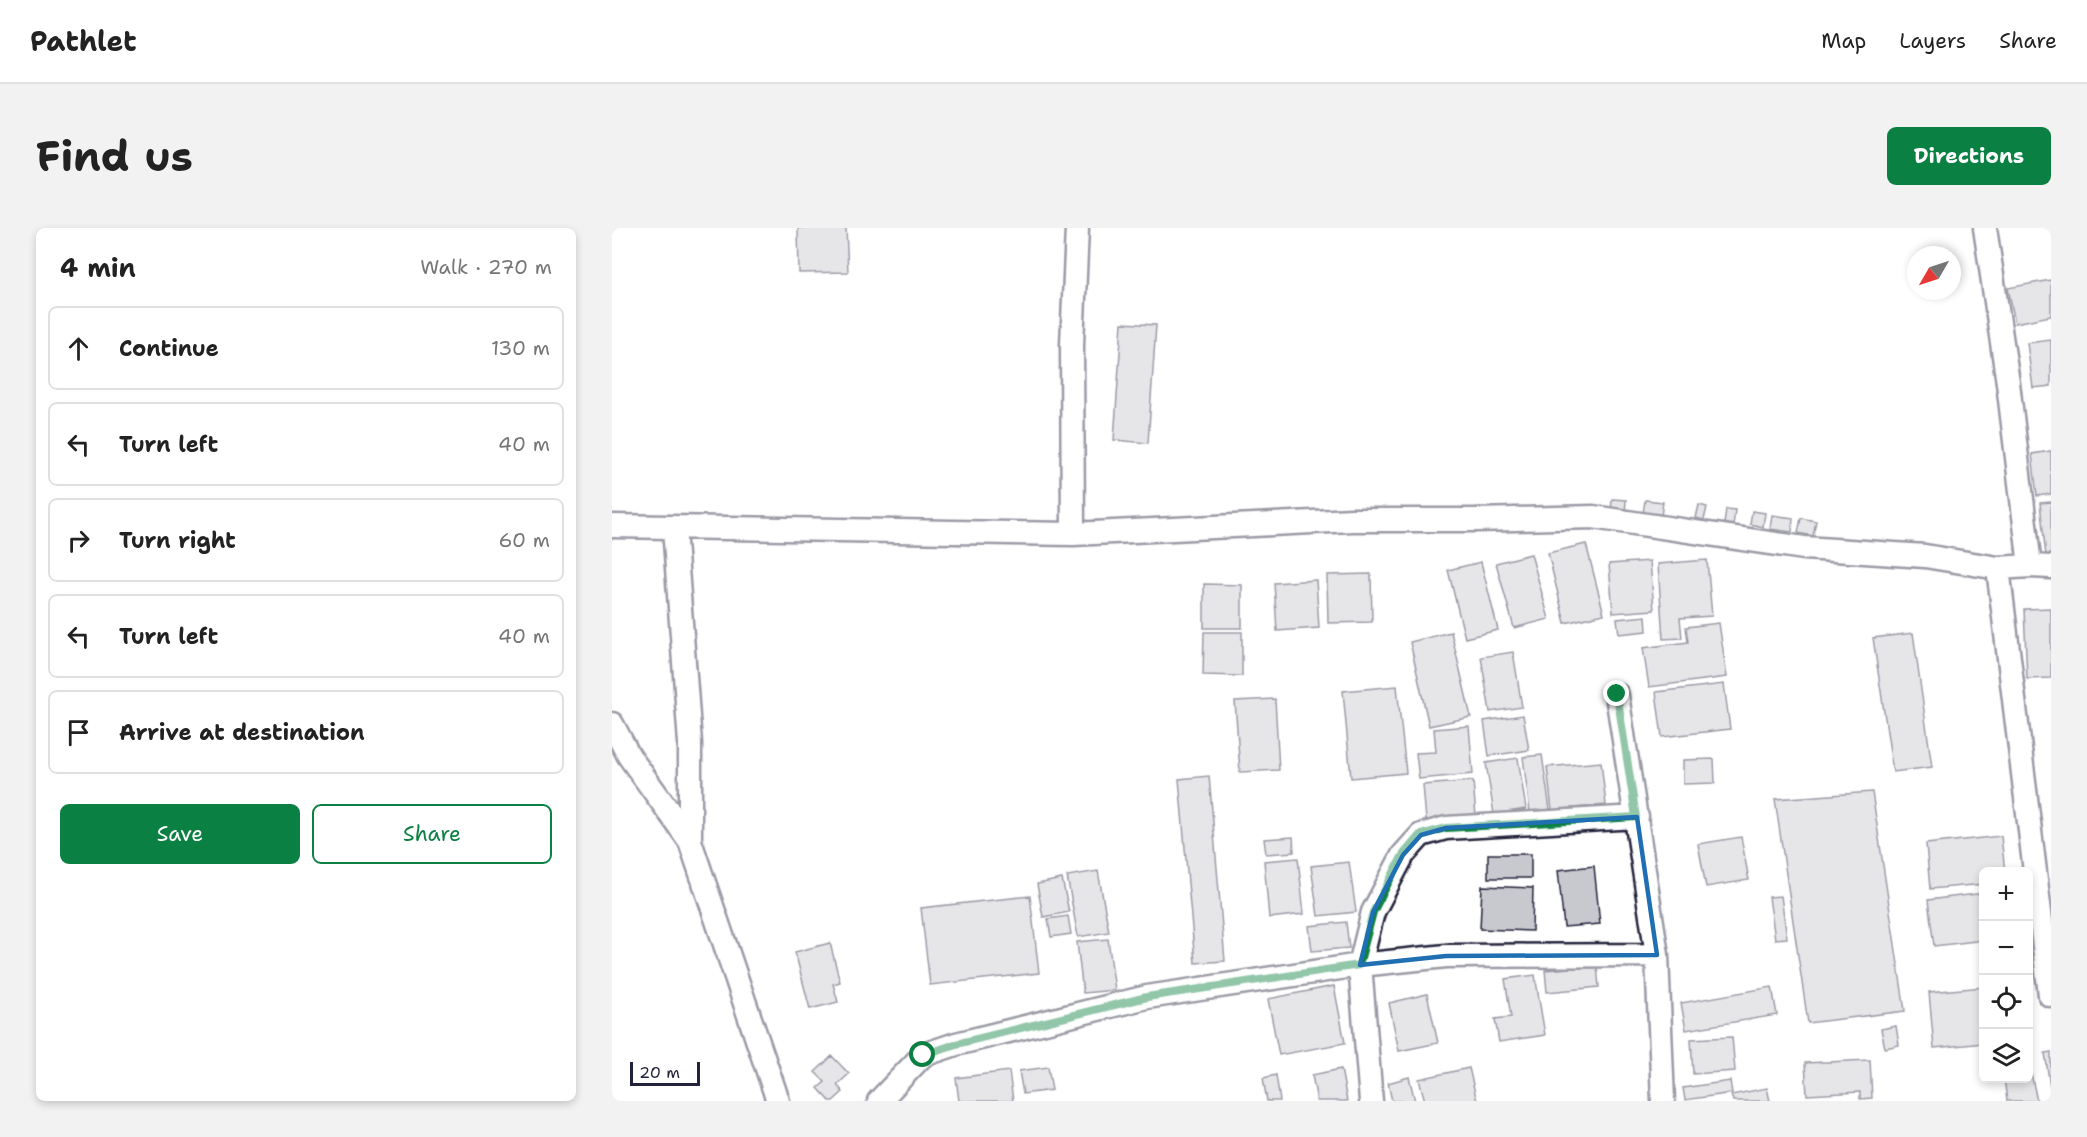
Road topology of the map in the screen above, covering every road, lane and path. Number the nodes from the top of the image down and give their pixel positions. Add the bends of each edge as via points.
1 (1077, 228) edge
2 (1985, 228) edge
3 (612, 526) edge
4 (674, 528) junction
5 (1073, 534) junction
6 (2041, 566) edge
7 (1998, 568) junction
8 (1617, 694) dead end
9 (612, 724) edge
10 (1636, 817) junction
11 (690, 841) junction
12 (1657, 955) junction
13 (1359, 965) junction
14 (2050, 994) edge
15 (778, 1101) edge
16 (879, 1101) edge
17 (1371, 1101) edge
18 (1663, 1101) edge

1 - 5 street via 1072,345
2 - 6 street
3 - 4 street
4 - 5 street
4 - 11 street via 690,743
5 - 7 street via 1352,520 1593,517 1804,548 1925,556
6 - 7 street
7 - 14 street
8 - 10 street
9 - 11 street via 629,756
10 - 12 street
10 - 13 street via 1446,828 1420,835 1403,855 1373,912
11 - 15 street
12 - 13 street via 1446,957
12 - 18 street
13 - 16 street via 1147,997 956,1044 923,1055
13 - 17 street

